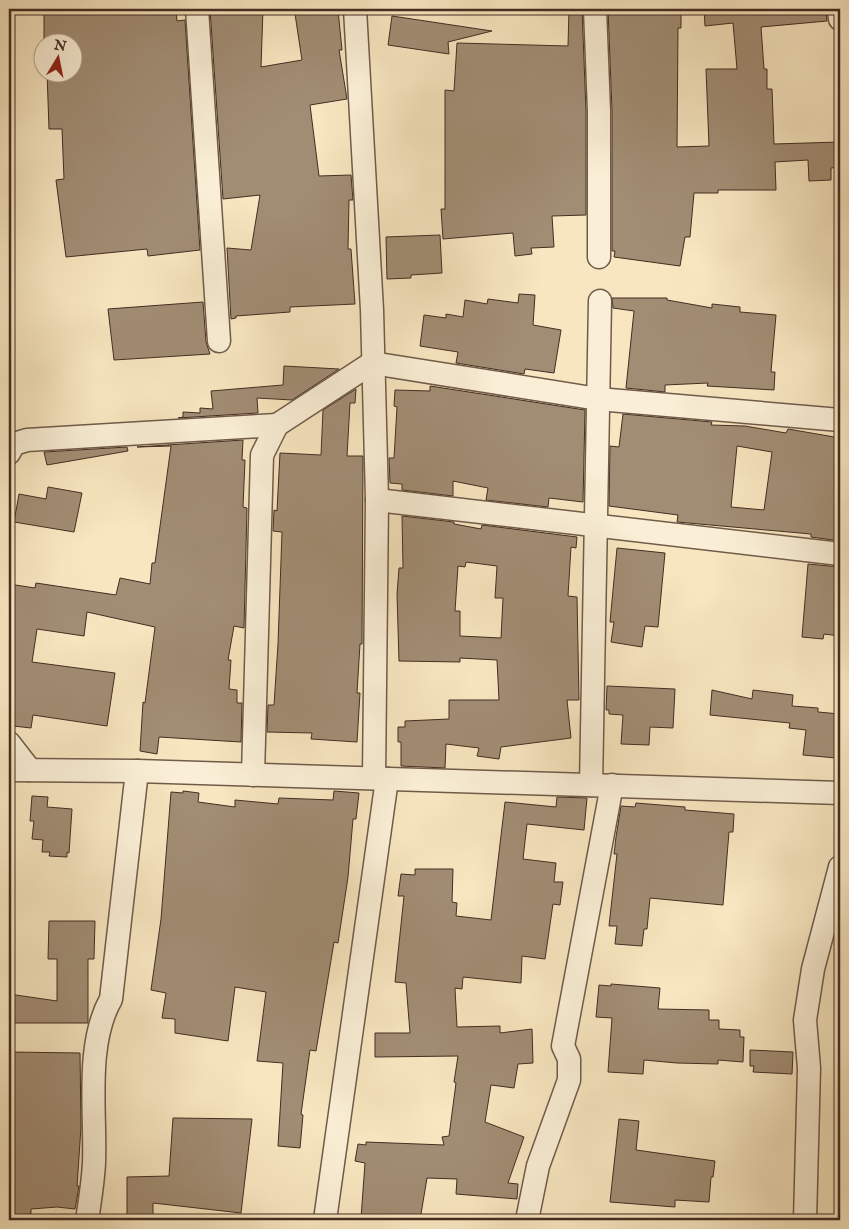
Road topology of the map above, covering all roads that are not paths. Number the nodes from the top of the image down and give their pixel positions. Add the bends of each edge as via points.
1 (197, 9) edge
2 (355, 9) edge
3 (595, 9) edge
4 (839, 9) edge
5 (840, 19) edge
6 (599, 257) dead end
7 (600, 301) dead end
8 (220, 341) dead end
9 (372, 356) junction
10 (598, 399) junction
11 (840, 420) edge
12 (277, 425) junction
13 (9, 453) edge
14 (377, 500) junction
15 (595, 524) junction
16 (840, 554) edge
17 (9, 743) edge
18 (19, 770) edge
19 (137, 771) junction
20 (253, 775) junction
21 (380, 778) junction
22 (601, 785) junction
23 (840, 793) edge
24 (840, 867) edge
25 (87, 1220) edge
26 (325, 1220) edge
27 (528, 1220) edge
28 (806, 1220) edge

1 - 8 street
2 - 9 street
3 - 6 street
4 - 5 street
7 - 10 street
9 - 10 street
9 - 12 street
9 - 14 street
10 - 11 street
10 - 15 street
12 - 13 street via 27,440 14,444
12 - 20 street via 262,455 260,476
14 - 15 street
14 - 21 street
15 - 16 street
15 - 22 street
17 - 18 street
18 - 19 street
19 - 20 street
19 - 25 street via 111,998 102,1015 98,1039 94,1164
20 - 21 street
21 - 22 street
21 - 26 street
22 - 23 street
22 - 27 street via 563,1046 569,1059 569,1080 538,1166
24 - 28 street via 813,969 805,1020 809,1068

